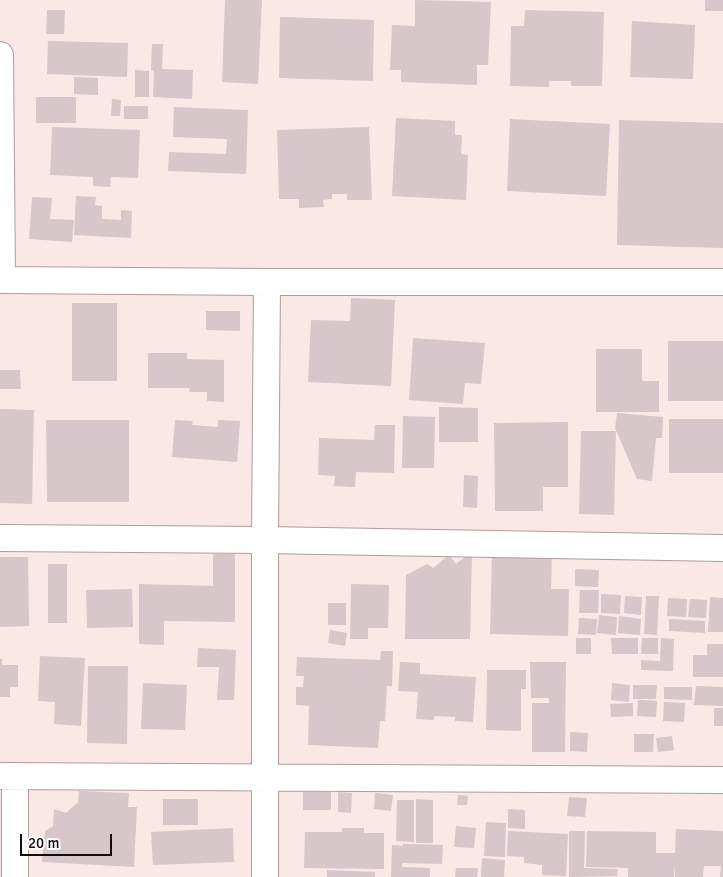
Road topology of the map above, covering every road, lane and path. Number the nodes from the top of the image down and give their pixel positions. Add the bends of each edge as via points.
1 (0, 55) edge
2 (1, 280) edge
3 (267, 282) junction
4 (723, 282) edge
5 (0, 538) edge
6 (265, 540) junction
7 (723, 548) edge
8 (8, 776) edge
9 (264, 778) junction
10 (723, 780) edge
11 (15, 877) edge
12 (265, 877) edge

1 - 2 street
2 - 3 street
3 - 4 street
3 - 6 street
5 - 6 street
6 - 7 street
6 - 9 street
8 - 9 street
8 - 11 street
9 - 10 street
9 - 12 street

